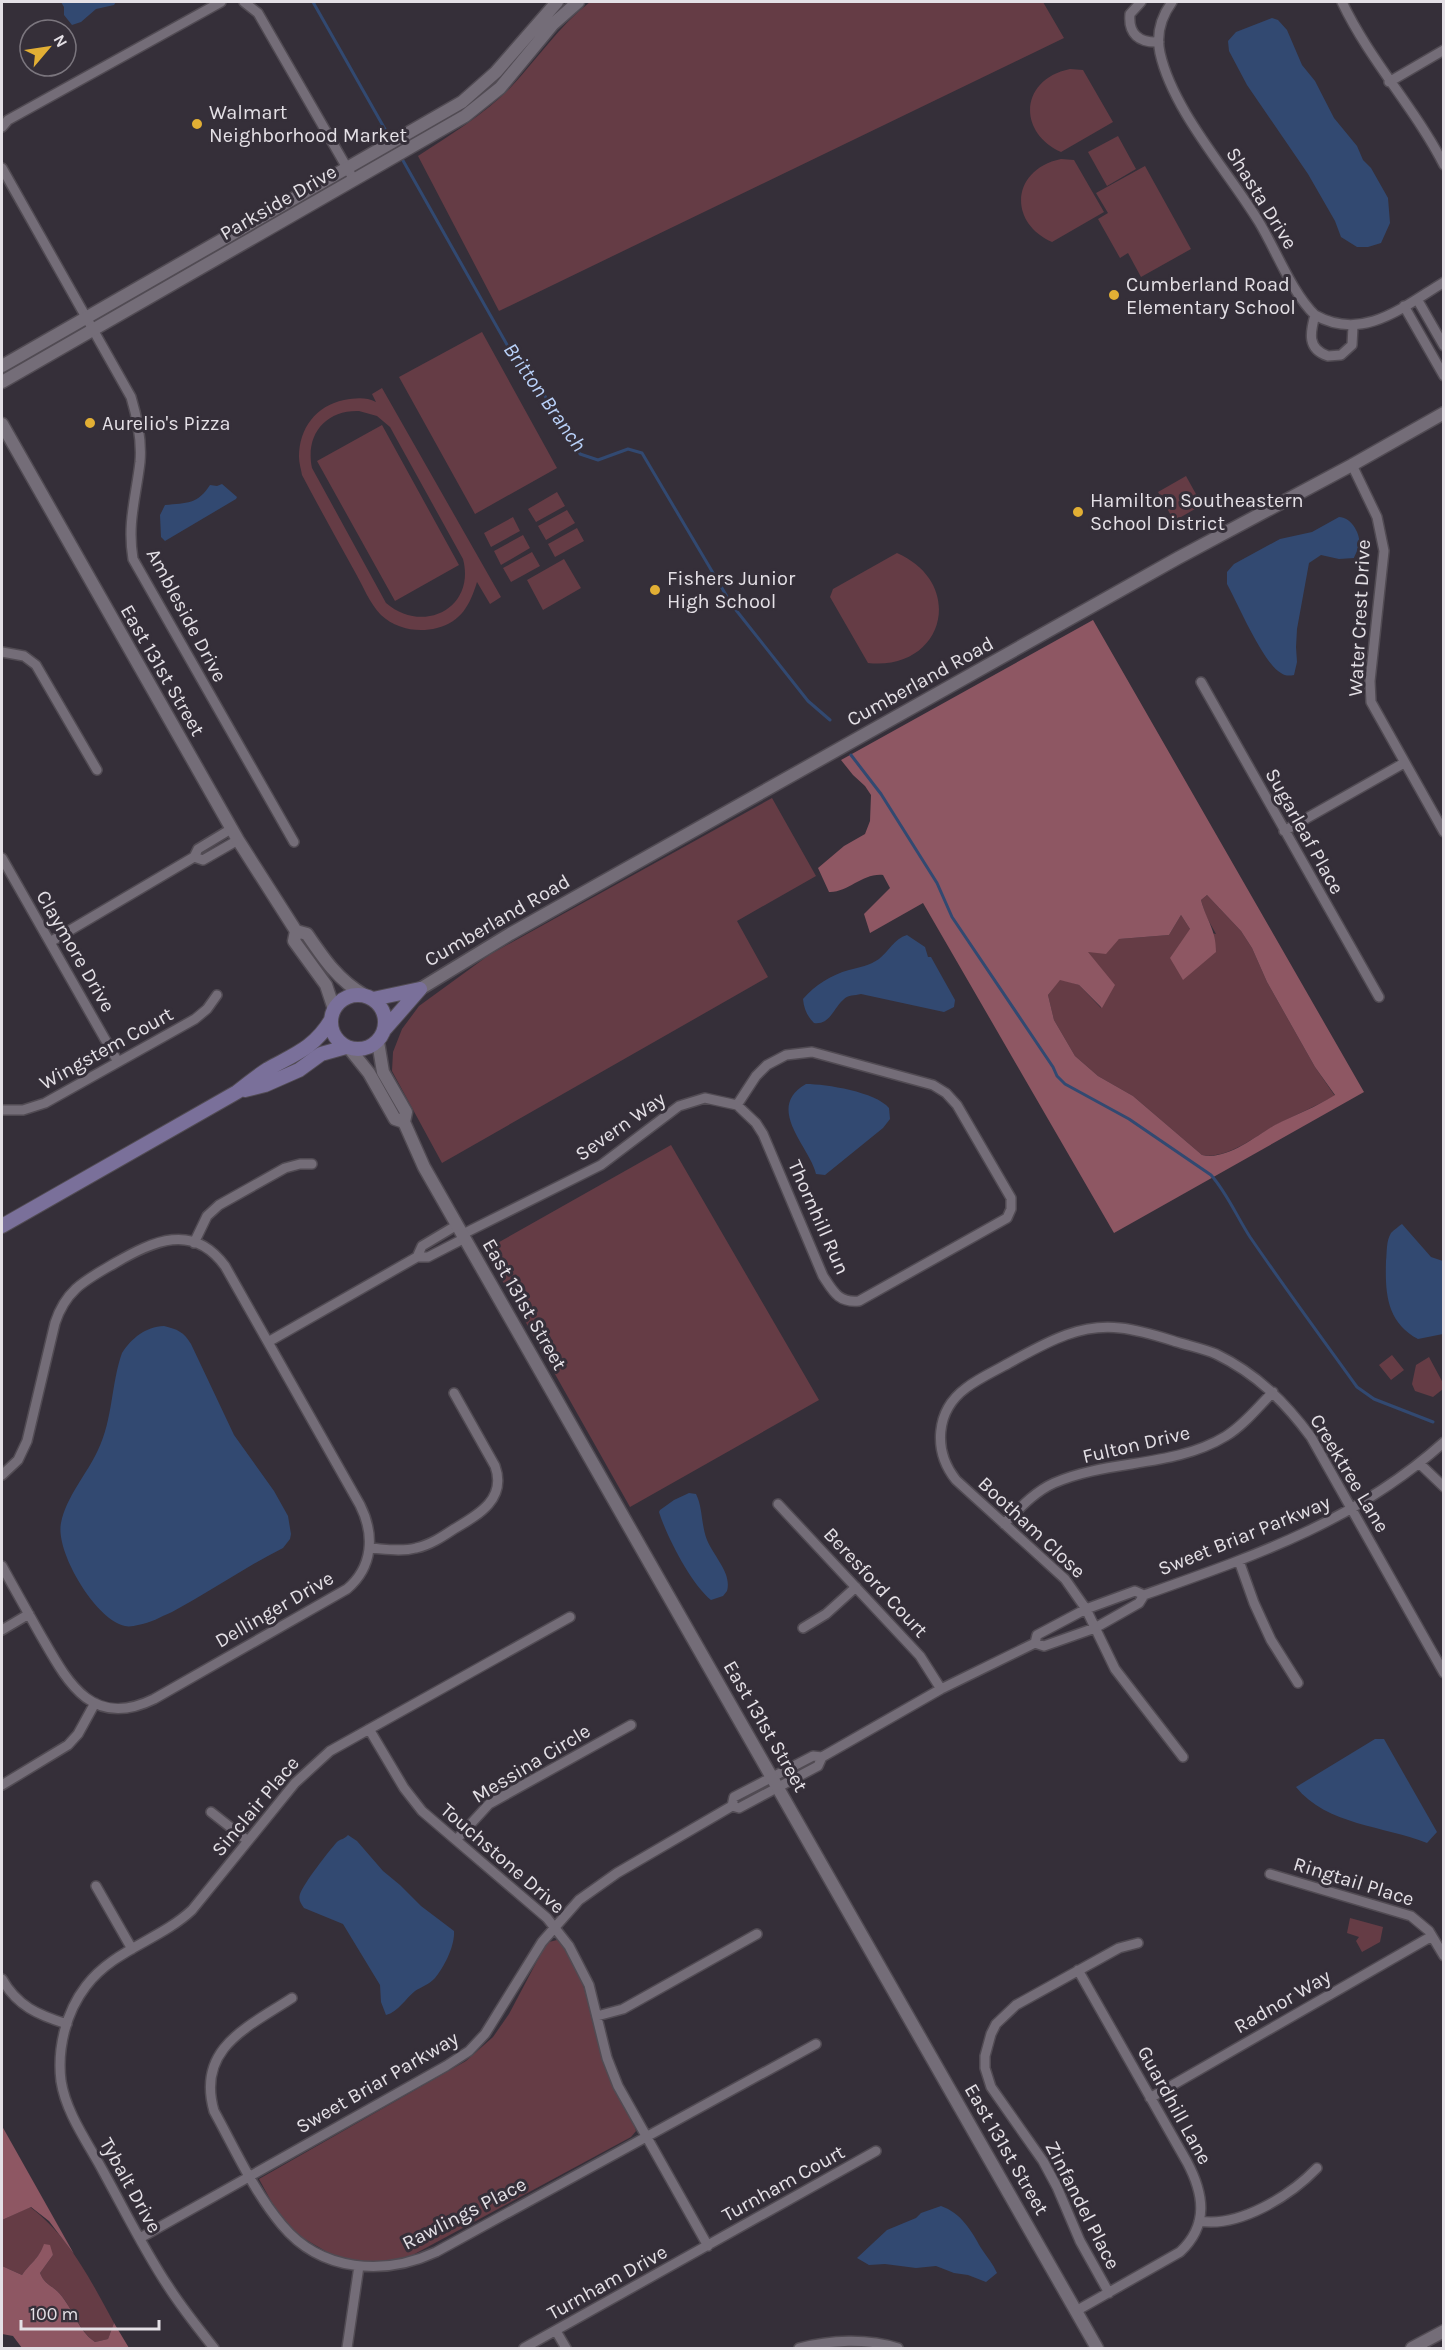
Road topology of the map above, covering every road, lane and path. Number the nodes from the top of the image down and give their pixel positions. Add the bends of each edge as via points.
1 (221, 2) edge
2 (244, 2) edge
3 (557, 2) edge
4 (578, 2) edge
5 (1141, 2) edge
6 (1170, 2) edge
7 (1342, 2) edge
8 (1159, 42) junction
9 (1443, 50) edge
10 (1389, 82) junction
11 (2, 127) edge
12 (391, 151) junction
13 (1443, 165) edge
14 (2, 168) edge
15 (351, 175) junction
16 (1443, 282) edge
17 (1417, 299) junction
18 (1404, 306) junction
19 (1315, 315) junction
20 (86, 318) junction
21 (1353, 326) junction
22 (93, 331) junction
23 (1443, 346) edge
24 (2, 366) edge
25 (1443, 376) edge
26 (2, 382) edge
27 (1443, 413) edge
28 (2, 424) edge
29 (1352, 465) junction
30 (2, 652) edge
31 (1201, 682) dead end
32 (1404, 763) junction
33 (97, 770) dead end
34 (231, 829) junction
35 (1284, 831) junction
36 (1443, 832) edge
37 (238, 840) junction
38 (294, 842) dead end
39 (2, 858) edge
40 (194, 858) junction
41 (296, 932) junction
42 (50, 942) junction
43 (420, 989) junction
44 (217, 995) dead end
45 (368, 997) junction
46 (1379, 997) dead end
47 (332, 1014) junction
48 (381, 1035) junction
49 (347, 1048) junction
50 (118, 1062) junction
51 (237, 1092) junction
52 (737, 1105) junction
53 (2, 1110) edge
54 (404, 1122) junction
55 (312, 1164) dead end
56 (2, 1226) edge
57 (462, 1232) junction
58 (194, 1243) junction
59 (417, 1257) junction
60 (268, 1342) junction
61 (1273, 1392) junction
62 (454, 1393) dead end
63 (940, 1441) joint
64 (1443, 1442) edge
65 (1420, 1464) junction
66 (2, 1474) edge
67 (1443, 1488) edge
68 (778, 1504) dead end
69 (1353, 1509) junction
70 (1004, 1524) junction
71 (369, 1548) junction
72 (1239, 1561) junction
73 (2, 1566) edge
74 (856, 1587) junction
75 (1144, 1594) junction
76 (1086, 1609) junction
77 (29, 1614) junction
78 (570, 1617) dead end
79 (803, 1628) dead end
80 (1095, 1628) junction
81 (2, 1630) edge
82 (1035, 1643) junction
83 (1443, 1673) edge
84 (1298, 1683) dead end
85 (941, 1689) junction
86 (96, 1703) junction
87 (631, 1725) dead end
88 (369, 1729) junction
89 (1183, 1757) dead end
90 (775, 1782) junction
91 (2, 1785) edge
92 (211, 1812) dead end
93 (456, 1840) junction
94 (248, 1841) junction
95 (1270, 1874) dead end
96 (96, 1886) dead end
97 (555, 1927) junction
98 (757, 1934) dead end
99 (1432, 1936) junction
100 (1138, 1943) dead end
101 (132, 1949) junction
102 (1443, 1956) edge
103 (1078, 1970) junction
104 (2, 1979) edge
105 (292, 1998) dead end
106 (597, 2016) junction
107 (67, 2024) junction
108 (816, 2044) dead end
109 (1150, 2098) junction
110 (646, 2136) junction
111 (876, 2151) dead end
112 (1317, 2168) dead end
113 (250, 2176) junction
114 (1199, 2221) junction
115 (140, 2238) junction
116 (708, 2246) junction
117 (359, 2266) junction
118 (1109, 2294) junction
119 (1076, 2312) junction
120 (556, 2331) junction
121 (1443, 2331) edge
122 (214, 2349) edge
123 (347, 2349) edge
124 (524, 2349) edge
125 (566, 2349) edge
126 (799, 2349) edge
127 (898, 2349) edge
128 (1097, 2349) edge
129 (1412, 2349) edge

1 - 11 street via 8,120
2 - 15 street via 258,13
3 - 12 street, Parkside Drive via 486,82 462,102 404,136
4 - 12 street, Parkside Drive via 553,24 487,100 411,147
5 - 8 street via 1130,14 1130,29 1138,39
6 - 8 street, Shasta Drive via 1162,19
7 - 10 street
8 - 19 street, Shasta Drive via 1165,69 1194,126 1239,189 1300,298
9 - 10 street
10 - 13 street
12 - 15 street, Parkside Drive
14 - 20 street, Ambleside Drive
15 - 20 street, Parkside Drive
15 - 22 street, Parkside Drive
16 - 17 street
17 - 18 street
17 - 23 street
18 - 21 street via 1369,324
18 - 25 street
19 - 21 street via 1331,324
19 - 21 street via 1311,342 1328,356 1350,349
20 - 22 street, Ambleside Drive
20 - 24 street, Parkside Drive
22 - 26 street, Parkside Drive
22 - 38 street, Ambleside Drive via 131,397 138,421 140,459 129,538 133,559
27 - 29 street, Cumberland Road
28 - 34 street, East 131st Street
29 - 32 street, Water Crest Drive via 1377,517 1384,551 1371,702
29 - 43 street, Cumberland Road via 1178,558 510,934
30 - 33 street via 16,653 36,665
31 - 35 street, Sugarleaf Place
32 - 35 street
32 - 36 street, Water Crest Drive
34 - 37 street, East 131st Street
34 - 40 street via 198,849
35 - 46 street, Sugarleaf Place
37 - 40 street via 203,860
37 - 41 street, East 131st Street
39 - 42 street, Claymore Drive
40 - 42 street
41 - 45 street, East 131st Street via 307,934 335,974
41 - 47 street, East 131st Street via 294,941 326,985
42 - 50 street, Claymore Drive
43 - 45 main road, Cumberland Road
43 - 48 main road, Cumberland Road
44 - 50 street, Wingstem Court via 195,1019
45 - 47 main road via 349,996 339,1002
45 - 48 main road via 384,1014
47 - 49 main road via 333,1033
47 - 51 main road via 320,1036 303,1051
48 - 49 main road via 366,1049
48 - 54 street, East 131st Street via 383,1072 406,1112
49 - 51 main road via 321,1054 299,1070
49 - 54 street, East 131st Street via 369,1073 395,1119
50 - 53 street, Wingstem Court via 35,1107
51 - 56 main road
52 - 52 street, Thornhill Run via 767,1065 786,1055 812,1052 933,1085 957,1105 1011,1198 1011,1209 1006,1218 849,1302 835,1294 823,1276 763,1134
52 - 57 street, Severn Way via 705,1098 679,1106 602,1165
54 - 57 street, East 131st Street via 424,1167
55 - 58 street via 285,1168 219,1204 207,1216
57 - 59 street via 428,1257
57 - 59 street via 422,1246
57 - 90 street, East 131st Street
58 - 60 street, Dellinger Drive via 220,1260
58 - 66 street via 168,1239 153,1242 69,1293 55,1323 27,1442 18,1460
59 - 60 street
60 - 71 street, Dellinger Drive via 360,1505 368,1523
61 - 63 street, Creektree Lane via 1215,1353 1150,1333 1094,1328 1050,1340 966,1387 944,1416
61 - 69 street, Creektree Lane via 1311,1437
61 - 70 street, Fulton Drive via 1240,1426 1212,1444 1059,1481 1038,1492
62 - 71 street via 495,1466 498,1479 494,1496 480,1514 424,1546 404,1550
63 - 70 street, Bootham Close via 949,1471
64 - 65 street, Sweet Briar Parkway
65 - 67 street
65 - 69 street, Sweet Briar Parkway
68 - 74 street, Beresford Court
69 - 72 street, Sweet Briar Parkway
69 - 83 street, Creektree Lane
70 - 76 street, Bootham Close via 1065,1580
71 - 86 street, Dellinger Drive via 357,1579 337,1596 145,1704 124,1709
72 - 75 street, Sweet Briar Parkway
72 - 84 street via 1271,1640
73 - 77 street
74 - 79 street
74 - 85 street, Beresford Court via 920,1656
75 - 76 street, Sweet Briar Parkway via 1136,1591
75 - 80 street, Sweet Briar Parkway via 1139,1604
76 - 80 street, Bootham Close
76 - 82 street, Sweet Briar Parkway via 1037,1635
77 - 81 street
77 - 86 street via 73,1687
78 - 88 street, Sinclair Place
80 - 82 street, Sweet Briar Parkway via 1044,1646
80 - 89 street, Bootham Close via 1115,1669
82 - 85 street, Sweet Briar Parkway
85 - 90 street, Sweet Briar Parkway via 822,1757 818,1766
86 - 91 street via 69,1745
87 - 93 street, Messina Circle via 489,1804
88 - 93 street, Touchstone Drive via 410,1797
88 - 94 street, Sinclair Place via 330,1751 305,1772
90 - 97 street, Sweet Briar Parkway via 739,1808 732,1806 599,1885
90 - 119 street, East 131st Street
92 - 94 street
93 - 97 street, Touchstone Drive
94 - 101 street, Sinclair Place via 185,1916
95 - 99 street, Ringtail Place via 1398,1910 1418,1920
96 - 101 street
97 - 106 street, Touchstone Drive via 580,1965
97 - 113 street, Sweet Briar Parkway via 486,2034 469,2051
98 - 106 street via 623,2008
99 - 102 street, Ringtail Place
99 - 109 street, Radnor Way
100 - 103 street, Zinfandel Place via 1119,1947
101 - 107 street, Sinclair Place via 95,1975 76,2001
103 - 109 street, Guardhill Lane
103 - 118 street, Zinfandel Place via 1001,2017 987,2046 985,2068 992,2087 1043,2161
104 - 107 street via 27,2008
105 - 113 street, Rawlings Place via 230,2040 219,2053 210,2075 214,2111
106 - 110 street, Touchstone Drive via 613,2076
107 - 115 street, Tybalt Drive via 60,2056 65,2097
108 - 110 street, Rawlings Place
109 - 114 street, Guardhill Lane via 1196,2179 1201,2202
110 - 116 street, Touchstone Drive
110 - 117 street, Rawlings Place via 427,2257 408,2264
111 - 116 street, Turnham Court
112 - 114 street via 1295,2187 1241,2218
113 - 115 street, Sweet Briar Parkway
113 - 117 street, Rawlings Place via 282,2226 299,2242 334,2261
114 - 118 street via 1180,2252
115 - 122 street, Tybalt Drive via 166,2284
116 - 120 street, Turnham Drive
117 - 123 street
118 - 119 street
119 - 128 street, East 131st Street
120 - 124 street, Turnham Drive
120 - 125 street
121 - 129 street
126 - 127 street via 849,2342

